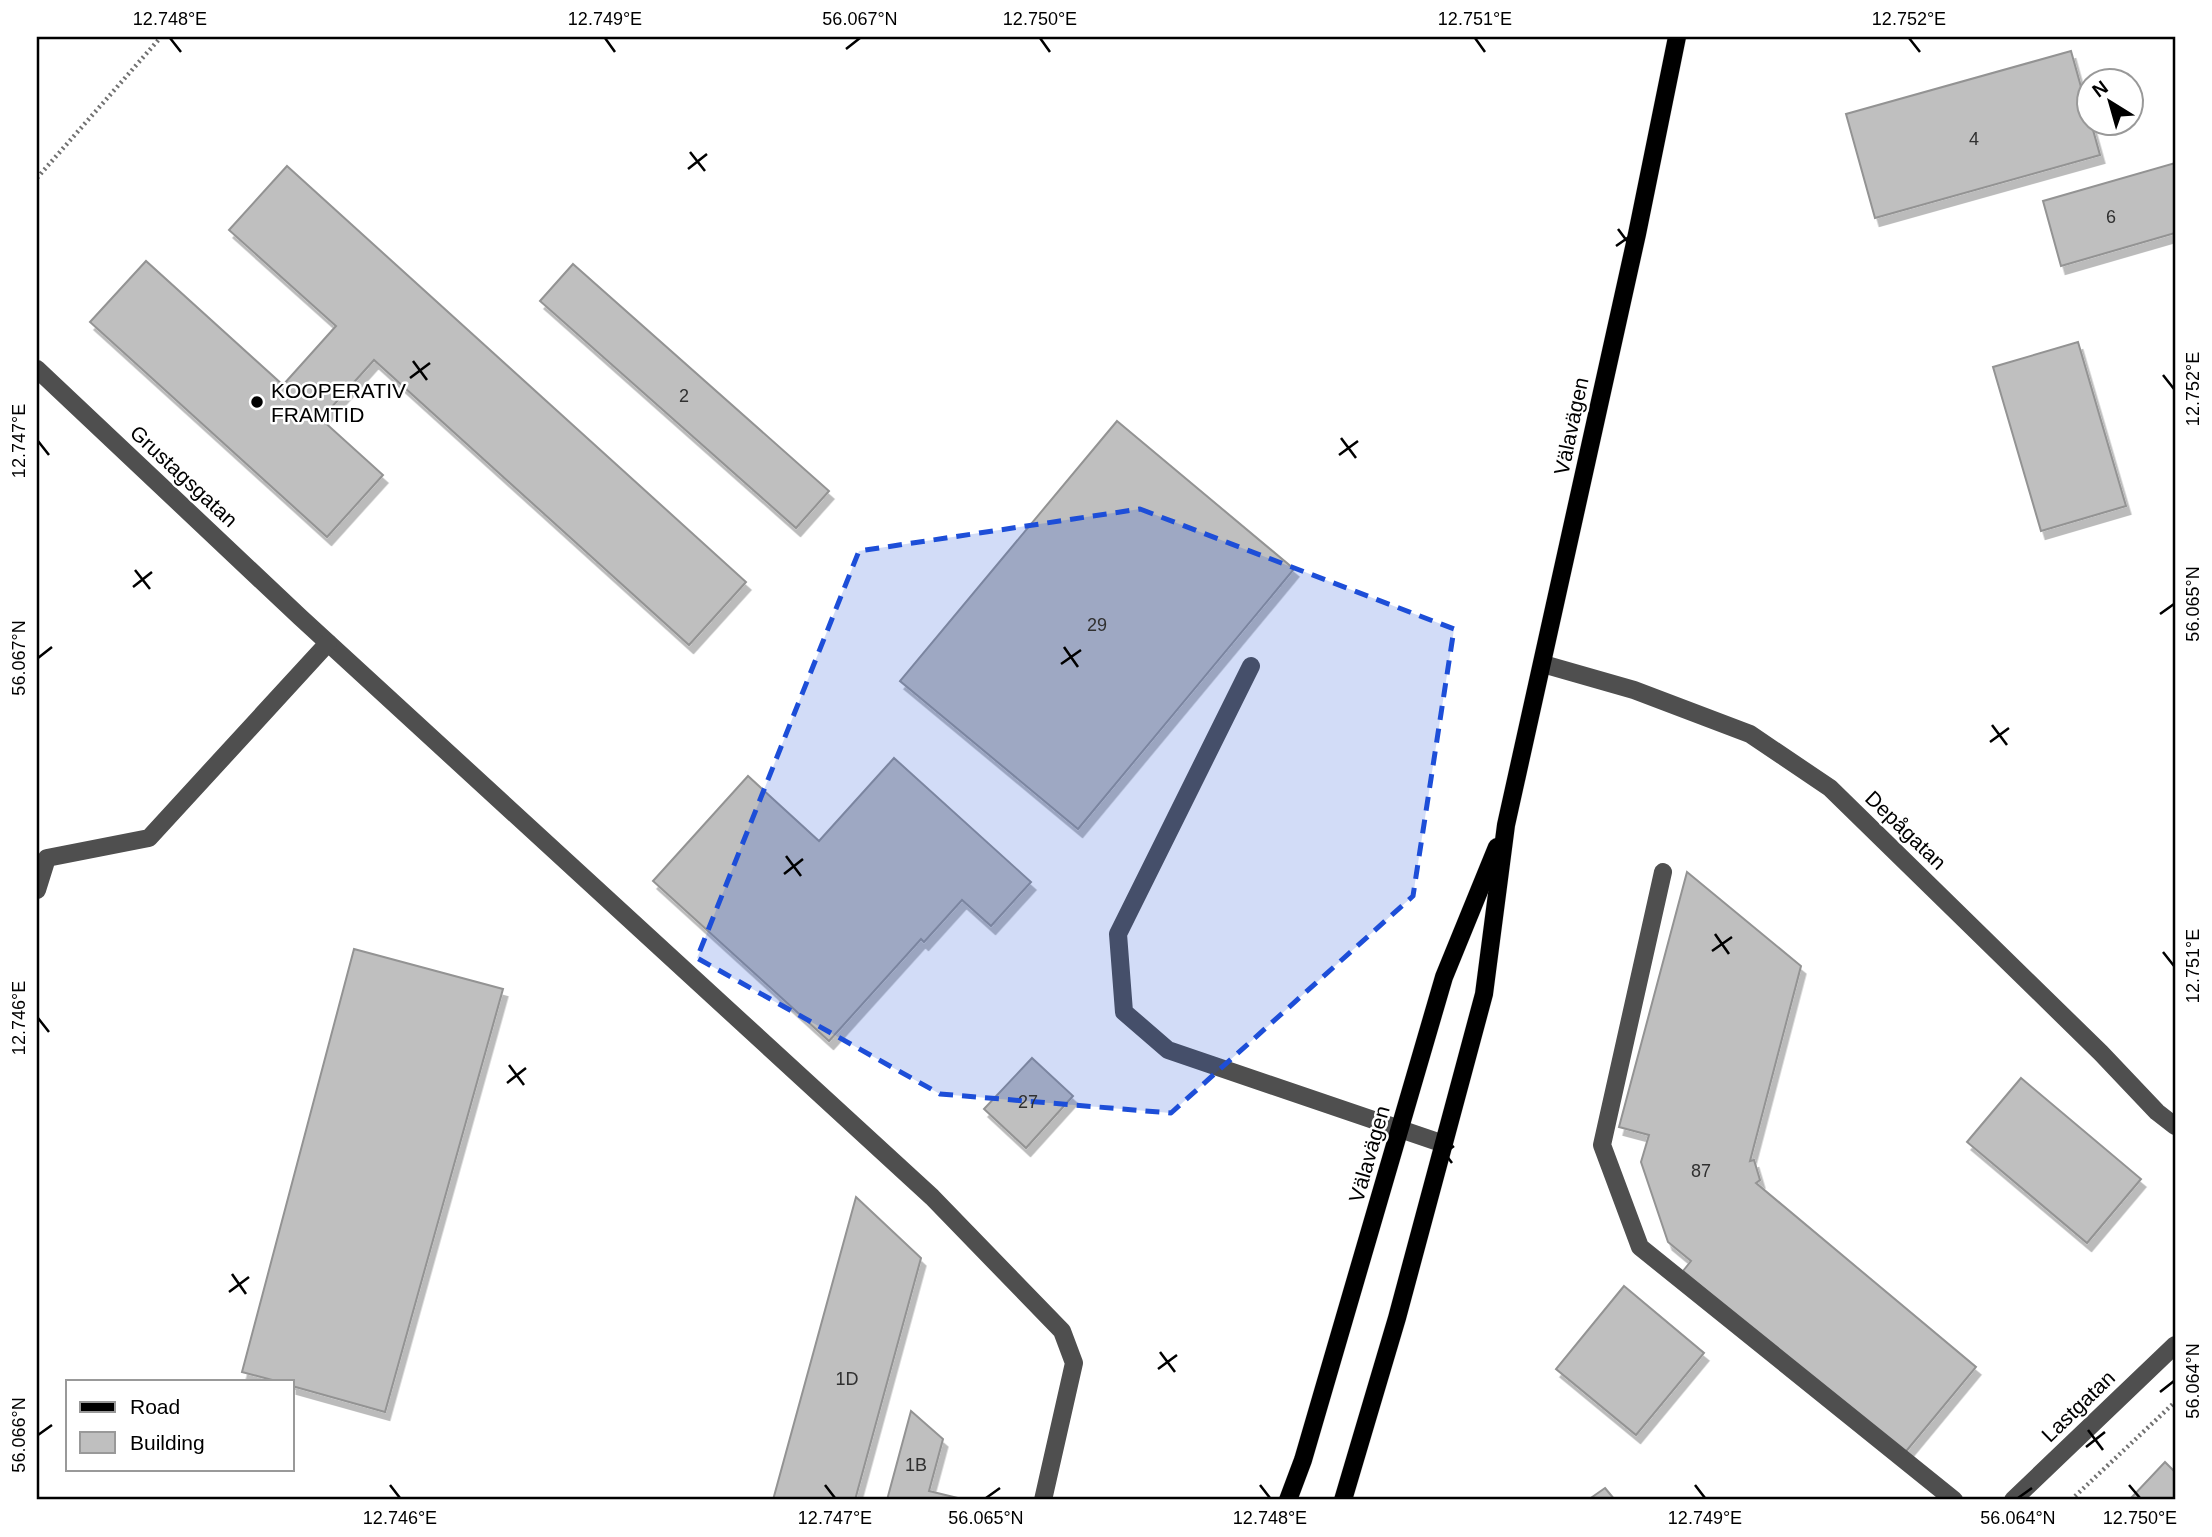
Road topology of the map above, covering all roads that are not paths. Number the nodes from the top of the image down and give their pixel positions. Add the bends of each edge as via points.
1 (1677, 37) edge
2 (37, 369) edge
3 (328, 643) junction
4 (1543, 664) junction
5 (1251, 666) dead end
6 (1506, 825) junction
7 (1663, 872) dead end
8 (37, 890) edge
9 (2175, 1126) edge
10 (1400, 1129) junction
11 (1444, 1144) junction
12 (2175, 1345) edge
13 (1043, 1500) edge
14 (1288, 1500) edge
15 (1343, 1500) edge
16 (1954, 1500) edge
17 (2012, 1500) edge

1 - 4 main road, Välavägen
2 - 3 street, Grustagsgatan
3 - 8 street via 149,838 47,858
3 - 13 street, Grustagsgatan via 932,1197 1062,1331 1074,1363
4 - 6 main road, Välavägen
4 - 9 street, Depågatan via 1634,690 1750,734 1830,788
5 - 10 street via 1118,934 1124,1012 1168,1050
6 - 10 main road, Välavägen via 1444,977
6 - 11 main road, Välavägen via 1484,994
7 - 16 street via 1602,1146 1640,1247
10 - 11 street
10 - 14 main road, Välavägen
11 - 15 main road, Välavägen
12 - 17 street, Lastgatan

